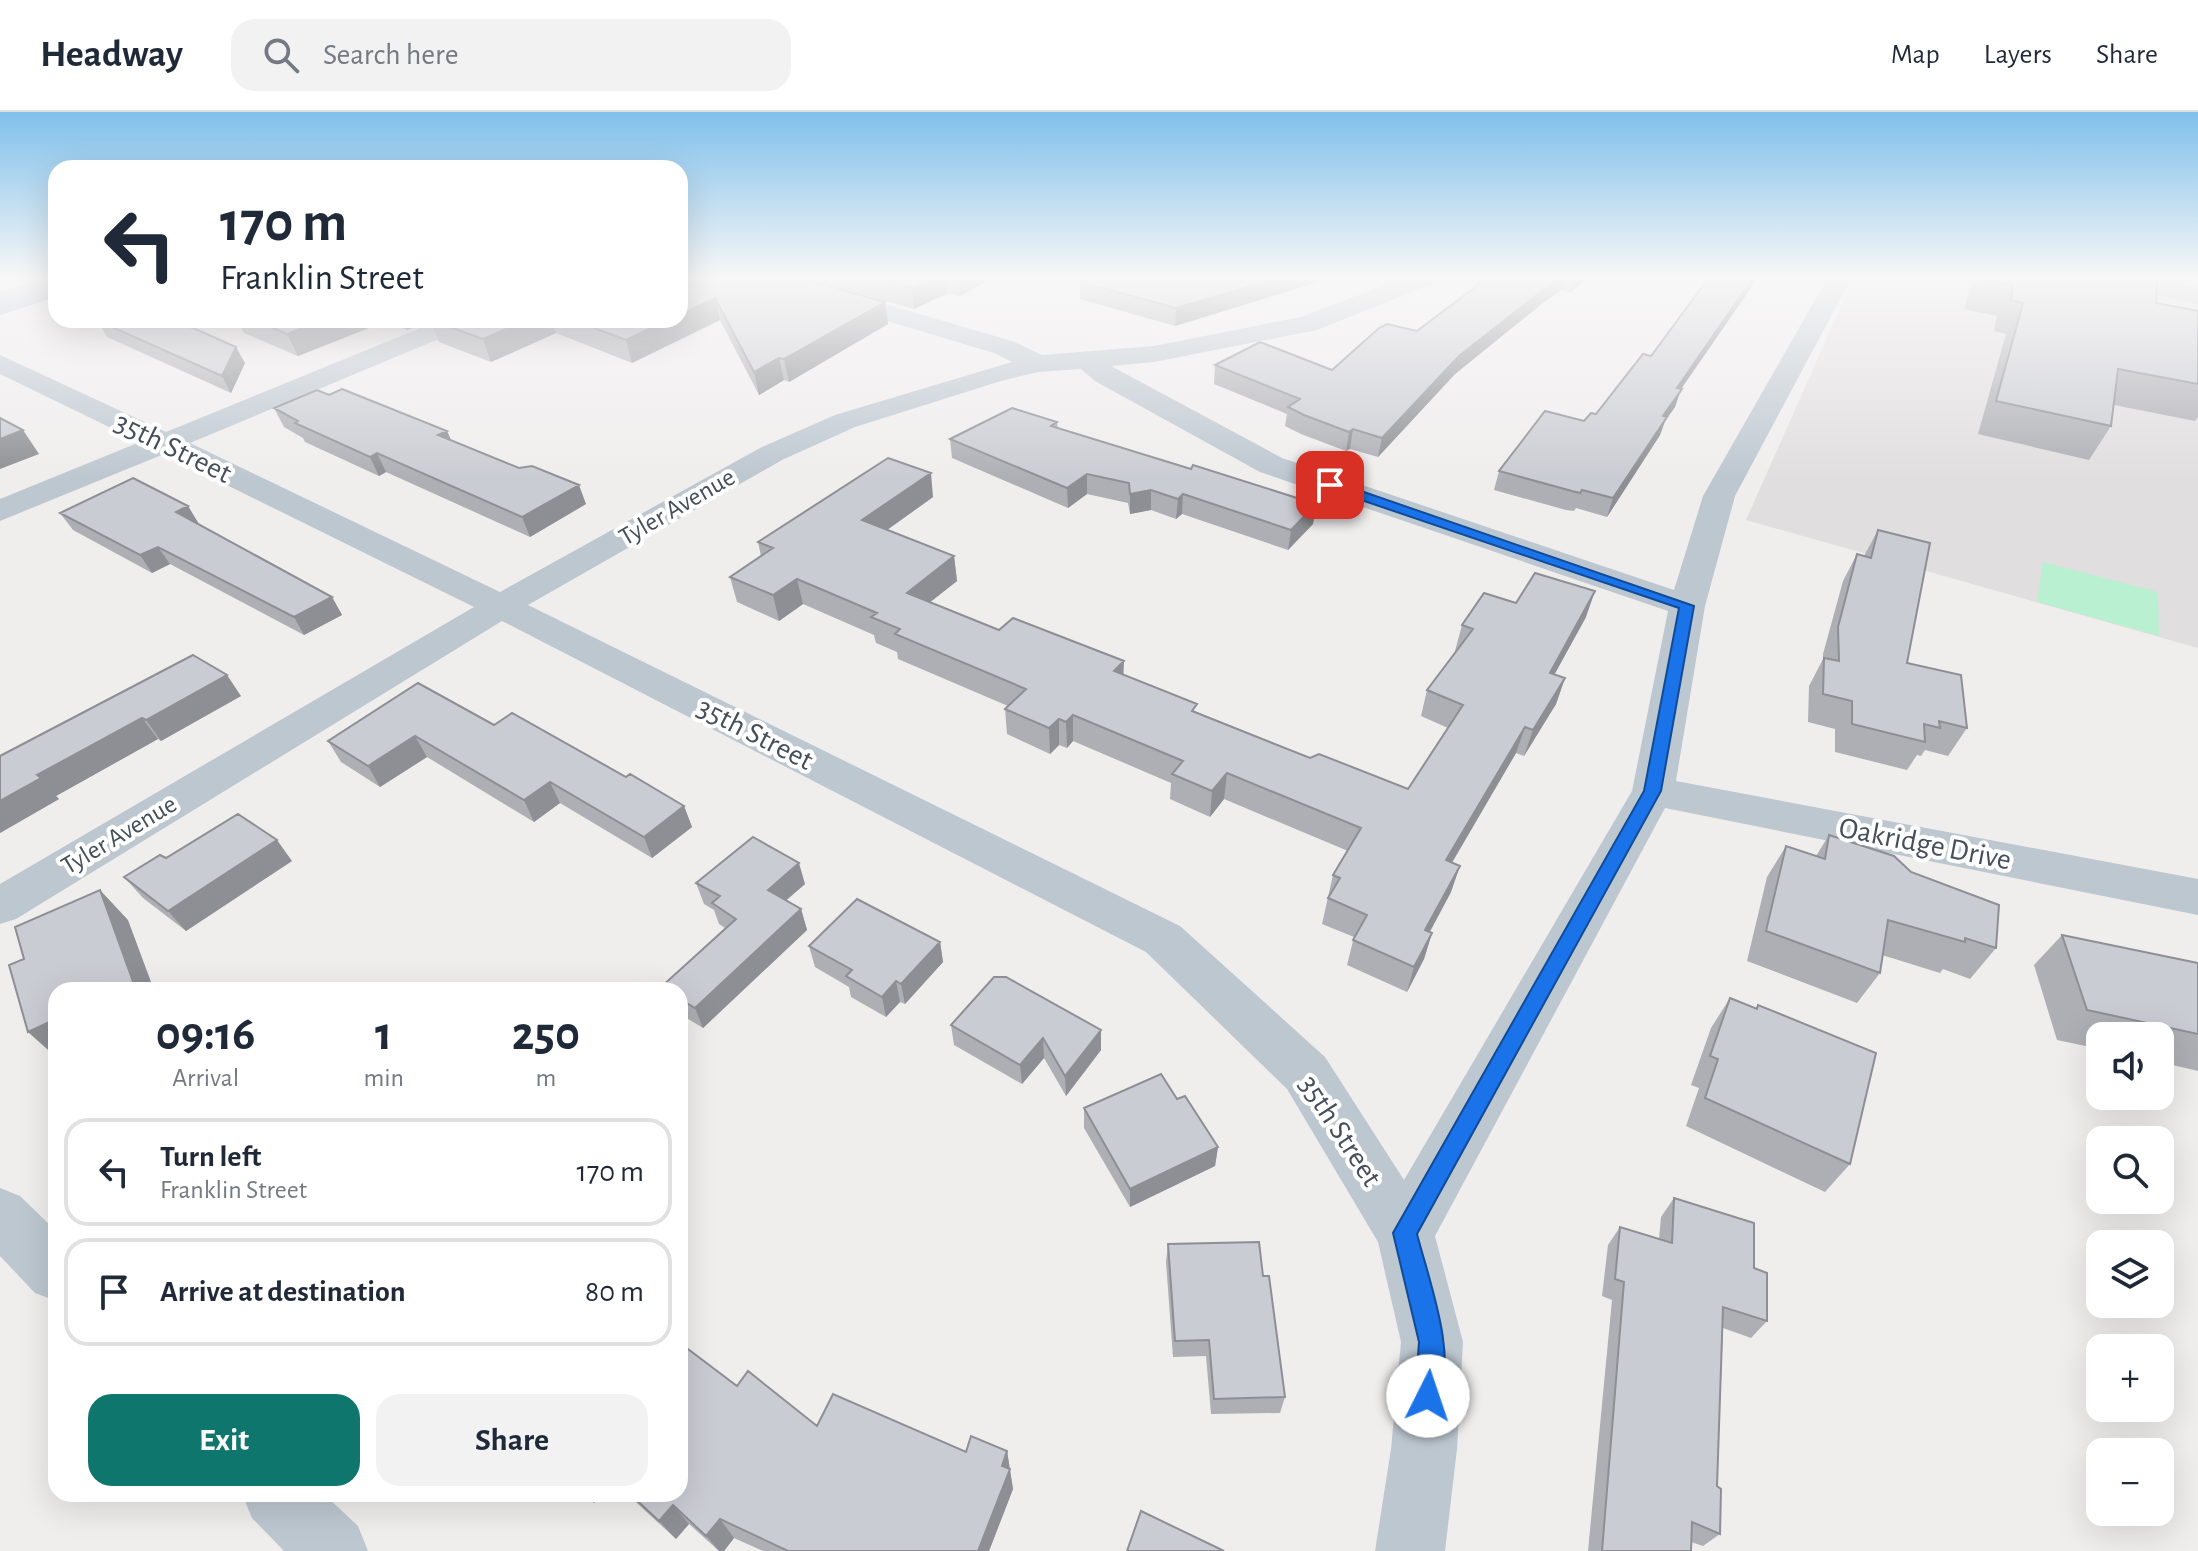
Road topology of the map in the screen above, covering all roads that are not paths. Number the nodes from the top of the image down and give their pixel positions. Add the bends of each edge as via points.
1 (399, 346) edge
2 (1000, 346) edge
3 (1194, 346) edge
4 (1802, 346) edge
5 (1087, 360) junction
6 (0, 363) edge
7 (1038, 364) junction
8 (163, 443) junction
9 (0, 511) edge
10 (501, 606) junction
11 (1687, 606) junction
12 (1653, 791) junction
13 (2198, 897) edge
14 (0, 906) edge
15 (0, 1215) edge
16 (1405, 1233) junction
17 (48, 1264) edge
18 (284, 1502) edge
19 (333, 1551) edge
20 (1410, 1551) edge

1 - 8 street
2 - 7 street
3 - 5 street, Tyler Avenue
4 - 11 street via 1719,496
5 - 7 street, Tyler Avenue
5 - 11 street via 1105,375 1271,465
6 - 8 street, 35th Street
7 - 10 street, Tyler Avenue via 845,421 771,454
8 - 9 street
8 - 10 street, 35th Street
10 - 14 street, Tyler Avenue
10 - 16 street, 35th Street via 1163,939 1306,1073
11 - 12 street
12 - 13 street, Oakridge Drive
12 - 16 street
15 - 17 street
16 - 20 street, 35th Street via 1432,1342
18 - 19 street

